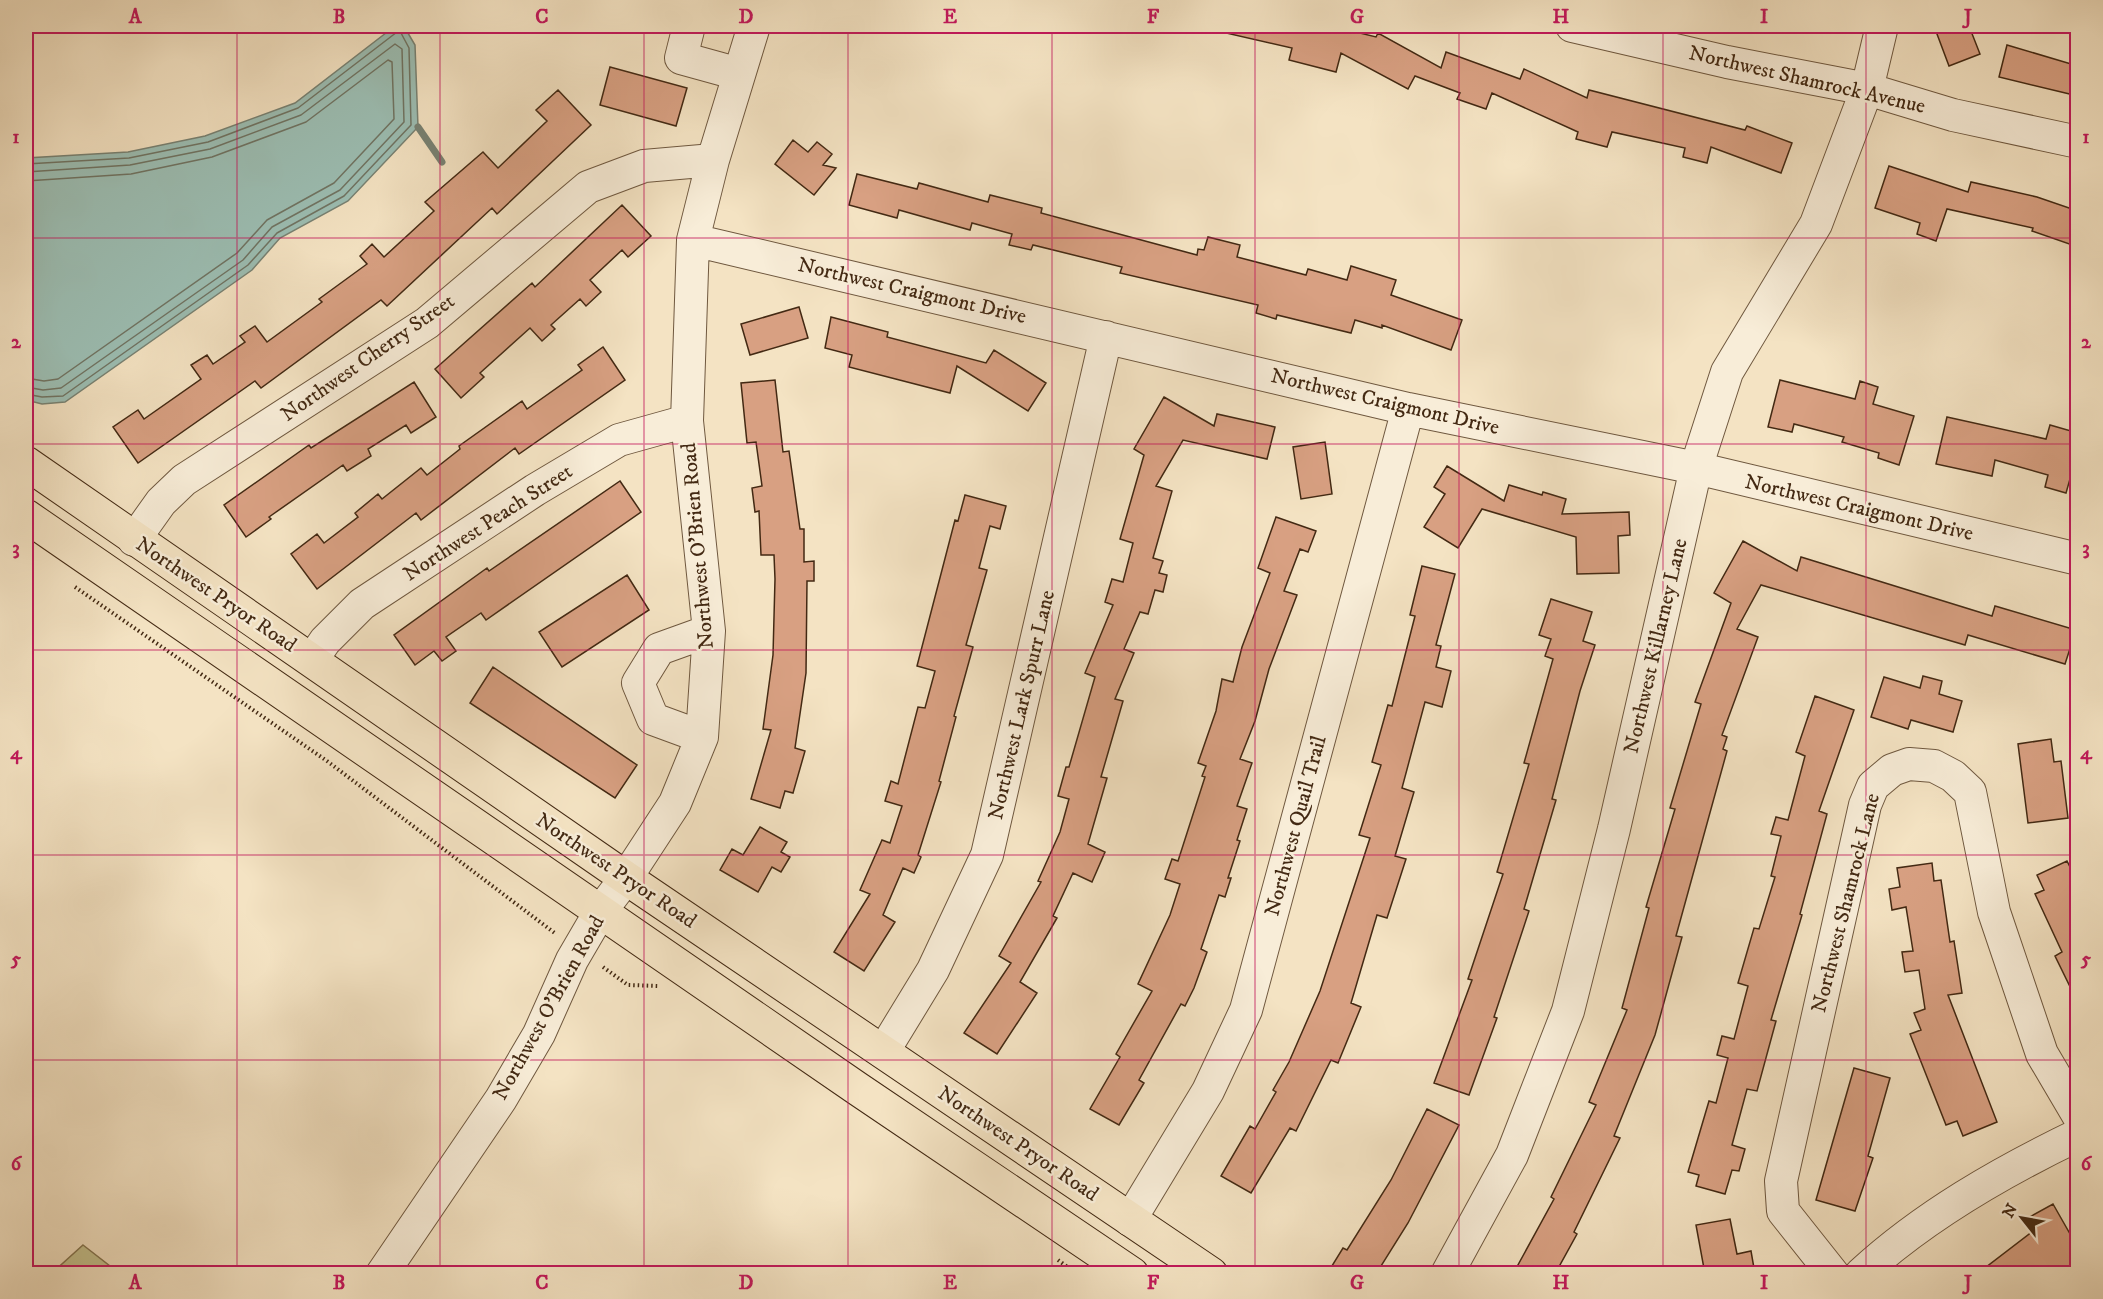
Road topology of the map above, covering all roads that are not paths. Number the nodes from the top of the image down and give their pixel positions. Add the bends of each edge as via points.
1 (689, 26) edge
2 (754, 26) edge
3 (1572, 26) edge
4 (1882, 26) edge
5 (739, 75) junction
6 (1867, 89) junction
7 (2078, 142) edge
8 (713, 160) junction
9 (693, 240) junction
10 (1106, 337) junction
11 (1408, 409) junction
12 (687, 421) junction
13 (26, 463) edge
14 (1696, 468) junction
15 (26, 516) edge
16 (134, 540) junction
17 (2078, 559) edge
18 (709, 631) junction
19 (312, 660) junction
20 (702, 737) junction
21 (626, 878) junction
22 (600, 912) junction
23 (883, 1052) junction
24 (2078, 1115) edge
25 (2078, 1135) edge
26 (1130, 1220) junction
27 (382, 1274) edge
28 (1132, 1274) edge
29 (1211, 1274) edge
30 (1447, 1274) edge
31 (1833, 1274) edge
32 (1861, 1274) edge

1 - 5 street via 681,58
2 - 5 street, Northwest O'Brien Road
3 - 6 street, Northwest Shamrock Avenue
4 - 6 street, Northwest Killarney Lane
5 - 8 street, Northwest O'Brien Road
6 - 7 street, Northwest Shamrock Avenue via 1953,115
6 - 14 street, Northwest Killarney Lane via 1816,224 1727,372
8 - 9 street, Northwest O'Brien Road
8 - 16 street, Northwest Cherry Street via 644,166 588,187 427,323 184,480 161,502
9 - 10 street, Northwest Craigmont Drive
9 - 12 street, Northwest O'Brien Road
10 - 11 street, Northwest Craigmont Drive
10 - 23 street, Northwest Lark Spurr Lane via 987,855 933,970
11 - 14 street, Northwest Craigmont Drive
11 - 26 street, Northwest Quail Trail via 1246,1010 1208,1091
12 - 18 street, Northwest O'Brien Road
12 - 19 street, Northwest Peach Street via 619,440 535,490 362,604
13 - 16 main road, Northwest Pryor Road
14 - 17 street, Northwest Craigmont Drive
14 - 30 street, Northwest Killarney Lane via 1614,829 1568,1011 1512,1155
15 - 22 main road, Northwest Pryor Road
16 - 19 main road, Northwest Pryor Road
18 - 20 street, Northwest O'Brien Road
18 - 20 street via 659,649 638,683 653,719
19 - 21 main road, Northwest Pryor Road
20 - 21 street, Northwest O'Brien Road via 675,803
21 - 22 street, Northwest O'Brien Road
21 - 23 main road, Northwest Pryor Road
22 - 27 street, Northwest O'Brien Road via 572,960 539,1034 501,1099
22 - 28 main road, Northwest Pryor Road
23 - 26 main road, Northwest Pryor Road
24 - 31 street, Northwest Shamrock Lane via 2042,1054 1994,912 1970,792 1953,776 1934,766 1909,764 1892,770 1873,786 1865,805 1781,1181 1783,1211
25 - 32 street via 2011,1167 1884,1252
26 - 29 main road, Northwest Pryor Road

